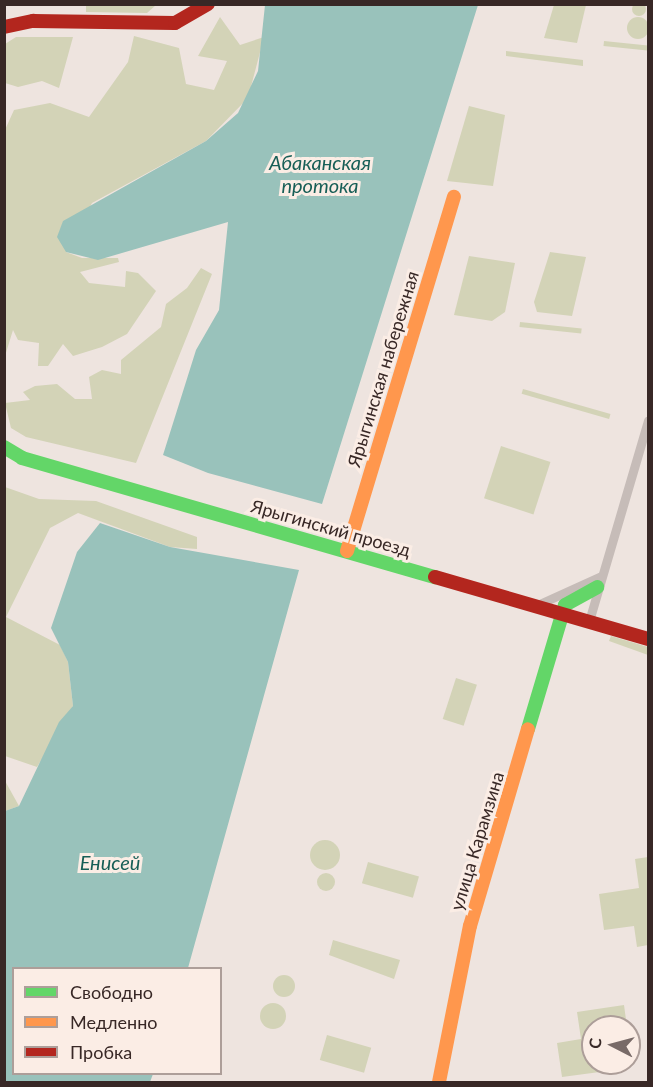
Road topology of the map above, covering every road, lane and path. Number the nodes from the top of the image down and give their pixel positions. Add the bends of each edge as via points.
1 (207, 4) edge
2 (4, 27) edge
3 (454, 197) dead end
4 (648, 421) edge
5 (4, 447) edge
6 (347, 551) junction
7 (599, 582) junction
8 (535, 606) junction
9 (563, 613) junction
10 (589, 621) junction
11 (648, 639) edge
12 (439, 1083) edge

1 - 2 street via 175,23 33,21
3 - 6 street, Ярыгинская набережная
4 - 7 street
5 - 6 street, Ярыгинский проезд via 22,458
6 - 8 street, Ярыгинский проезд
7 - 8 street
7 - 9 street via 567,603
7 - 10 street
8 - 9 street, Ярыгинский проезд
9 - 10 street, Ярыгинский проезд
9 - 12 street, улица Карамзина via 470,926
10 - 11 street, Ярыгинский проезд

